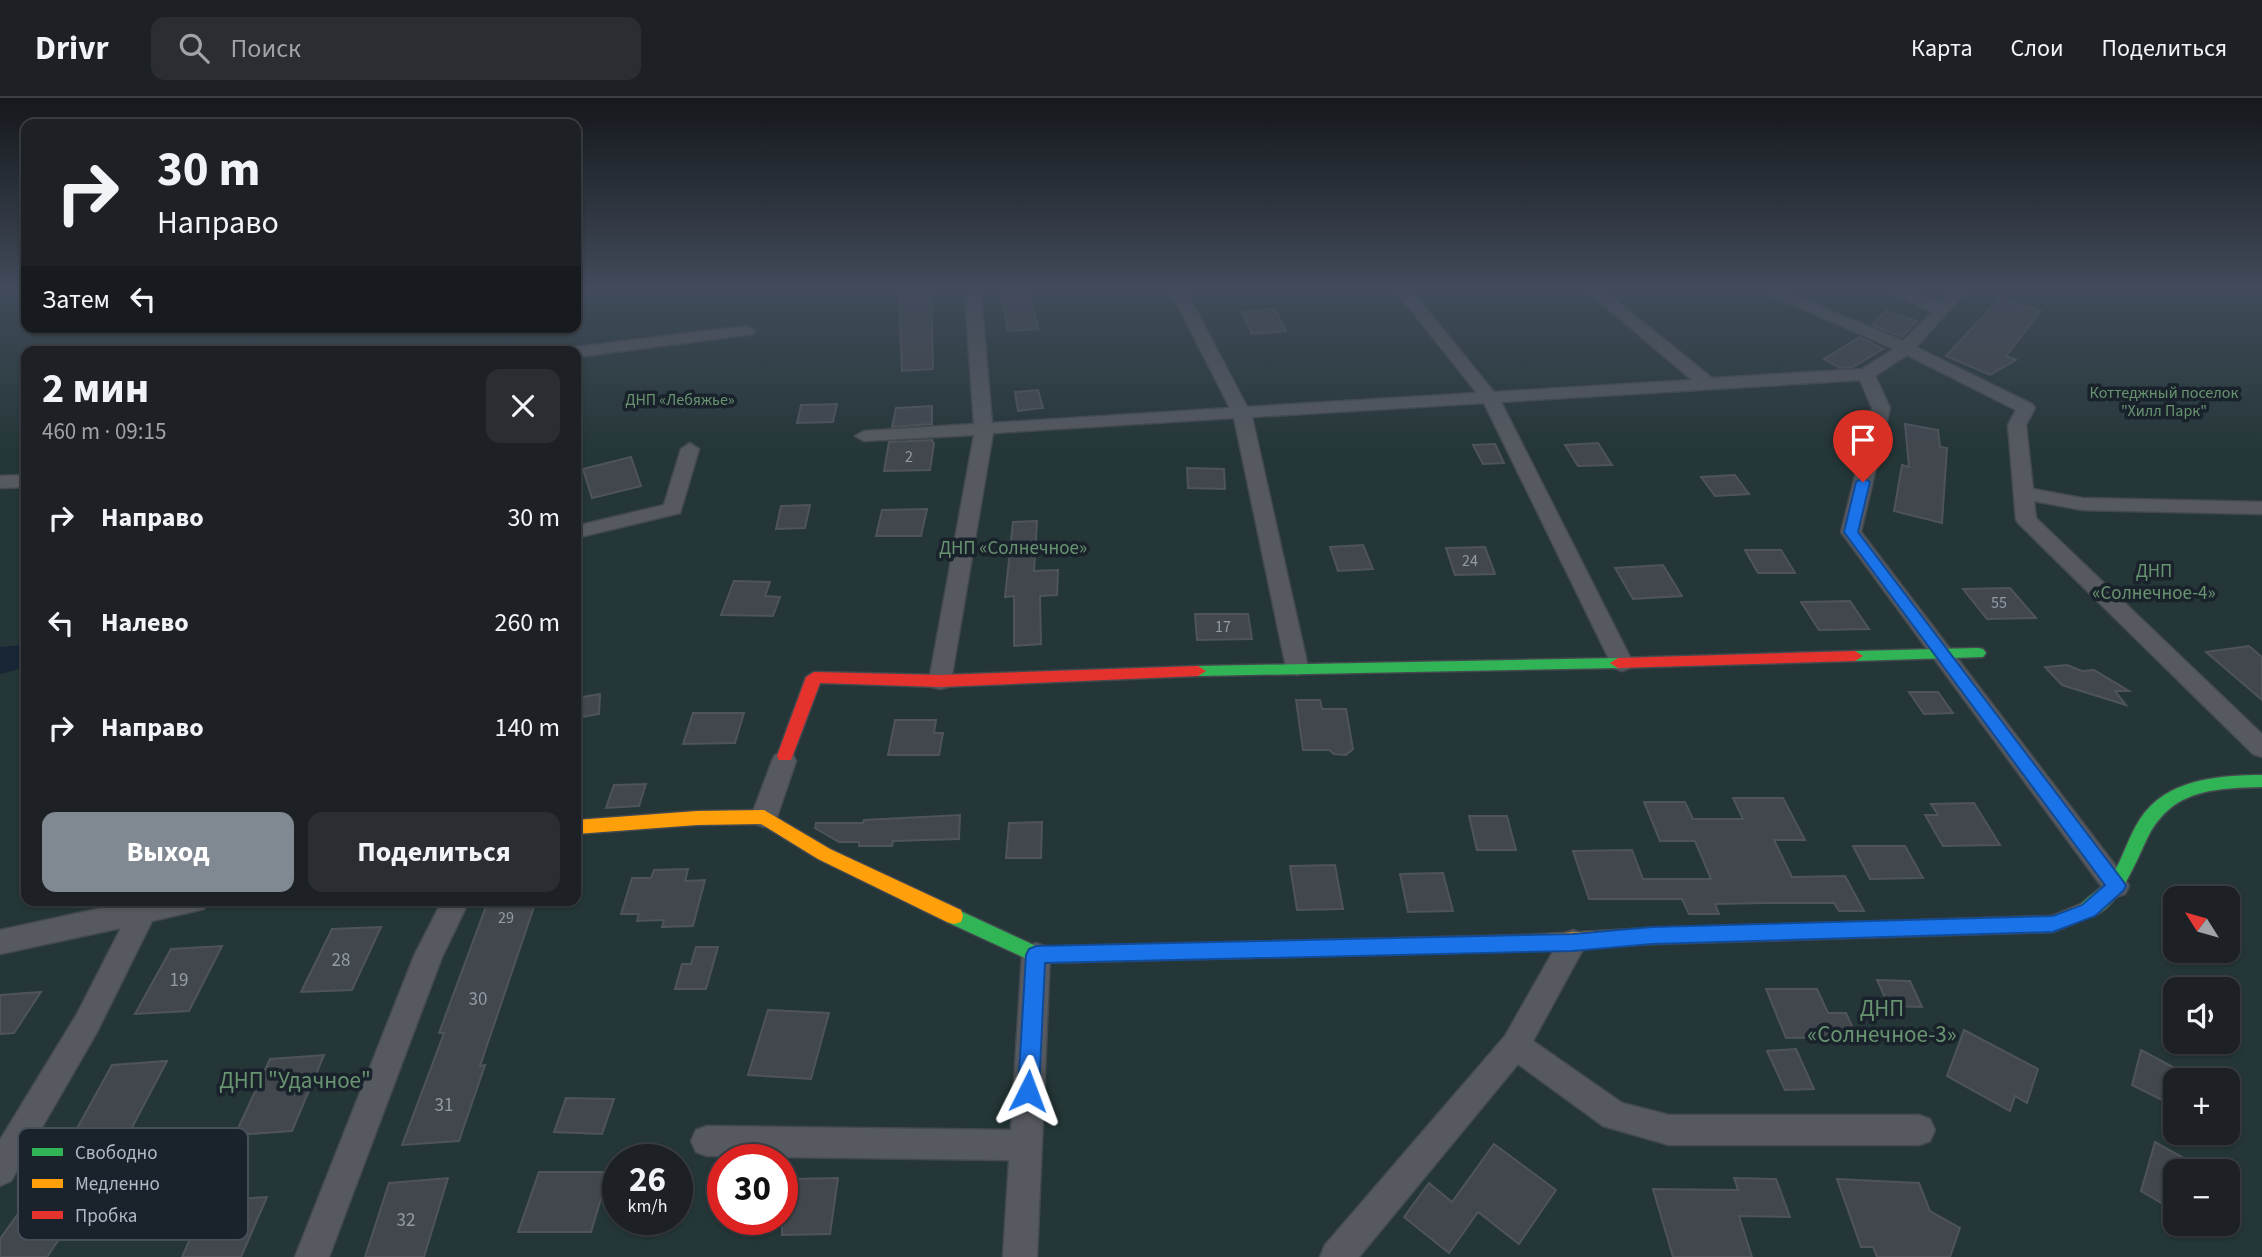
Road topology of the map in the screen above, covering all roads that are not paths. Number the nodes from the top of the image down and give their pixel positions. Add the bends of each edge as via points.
1 (640, 344) edge
2 (977, 344) edge
3 (1206, 344) edge
4 (1446, 344) edge
5 (1659, 344) edge
6 (1897, 344) edge
7 (1910, 344) edge
8 (1906, 348) junction
9 (581, 351) edge
10 (1866, 374) junction
11 (1707, 384) junction
12 (1490, 398) junction
13 (1242, 414) junction
14 (984, 431) junction
15 (864, 436) dead end
16 (690, 449) dead end
17 (21, 481) edge
18 (0, 482) edge
19 (2023, 493) junction
20 (2262, 508) edge
21 (581, 531) edge
22 (1944, 653) junction
23 (1978, 653) dead end
24 (1622, 663) junction
25 (1297, 667) junction
26 (940, 681) junction
27 (2262, 748) edge
28 (785, 758) joint
29 (2262, 781) edge
30 (764, 817) junction
31 (581, 827) edge
32 (2116, 886) junction
33 (453, 906) edge
34 (146, 907) edge
35 (1573, 942) junction
36 (0, 943) edge
37 (1036, 955) junction
38 (1515, 1045) junction
39 (25, 1128) edge
40 (1919, 1130) dead end
41 (18, 1140) edge
42 (707, 1141) dead end
43 (1025, 1145) junction
44 (0, 1170) edge
45 (312, 1257) edge
46 (1020, 1257) edge
47 (1336, 1257) edge

1 - 9 street
2 - 14 street
3 - 13 street
4 - 12 street
5 - 11 street
6 - 8 street
7 - 8 street
8 - 10 street
8 - 19 street via 2026,408 2017,425
10 - 11 street
10 - 22 street via 1881,408 1851,532
11 - 12 street
12 - 13 street
12 - 24 street
13 - 14 street
13 - 25 street
14 - 15 street
14 - 26 street
16 - 21 street via 673,509
17 - 18 street
19 - 20 street via 2082,504
19 - 27 street via 2026,520
22 - 23 street
22 - 24 street
22 - 32 street
24 - 25 street
25 - 26 street
26 - 28 street via 814,677
28 - 30 street
29 - 32 street via 2190,788 2163,803 2148,821
30 - 31 street
30 - 37 street via 824,854
32 - 35 street via 2089,911 2053,924
33 - 45 street via 428,956
34 - 36 street
34 - 39 street via 87,1023
35 - 37 street
35 - 38 street
37 - 43 street
38 - 40 street via 1614,1116 1670,1130
38 - 47 street
41 - 44 street
42 - 43 street
43 - 46 street

